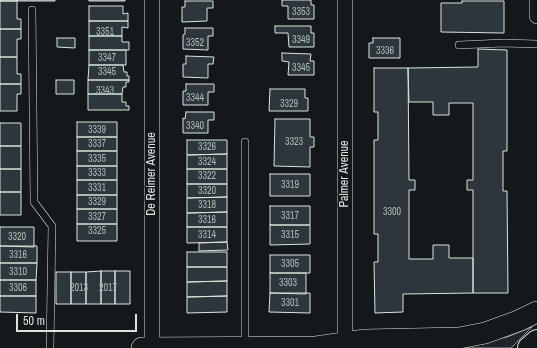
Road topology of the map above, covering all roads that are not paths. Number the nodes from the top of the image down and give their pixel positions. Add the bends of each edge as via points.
1 (152, 0) edge
2 (345, 0) edge
3 (537, 0) edge
4 (32, 10) dead end
5 (537, 16) edge
6 (537, 44) edge
7 (459, 45) dead end
8 (245, 142) dead end
9 (537, 312) edge
10 (537, 341) edge
11 (345, 346) edge
12 (50, 348) edge
13 (142, 348) edge
14 (152, 348) edge
15 (255, 348) edge
16 (530, 348) edge

1 - 14 street, De Reimer Avenue
2 - 11 street, Palmer Avenue
3 - 5 street
4 - 12 lane via 34,202 52,226
6 - 7 lane
8 - 15 lane
9 - 11 street via 485,333 459,338 365,340
10 - 16 highway
11 - 15 street
13 - 14 street
14 - 15 street

